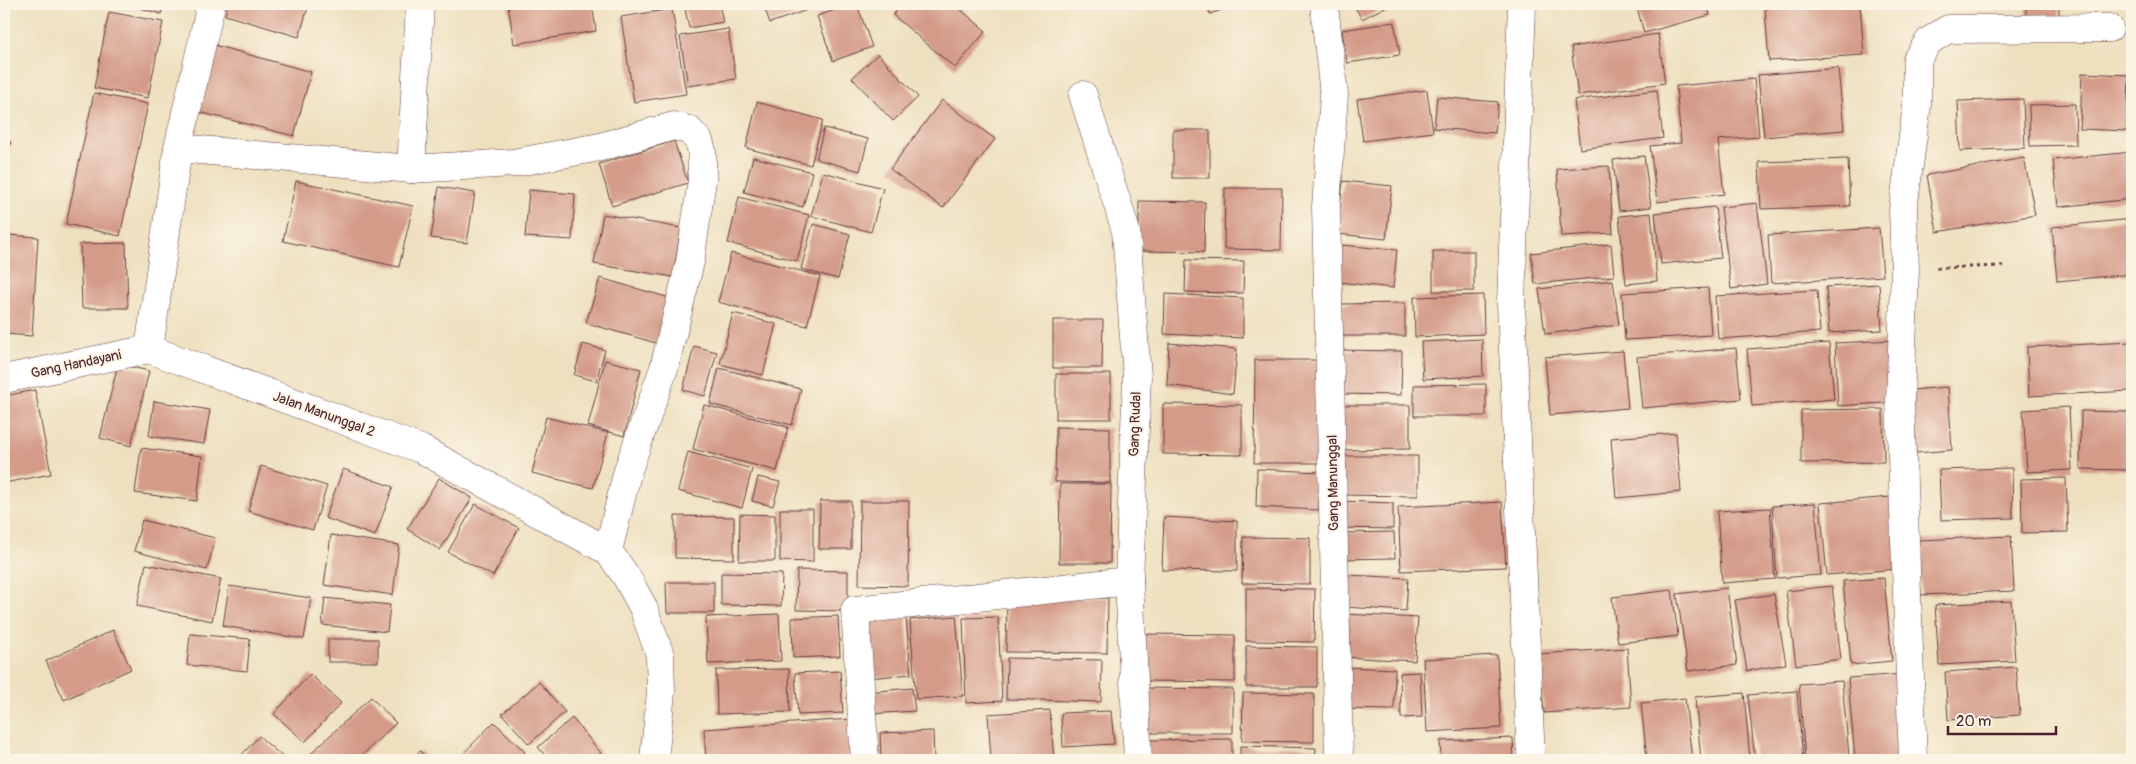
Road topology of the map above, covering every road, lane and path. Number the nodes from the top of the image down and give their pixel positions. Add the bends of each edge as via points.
1 (211, 4) edge
2 (420, 4) edge
3 (1324, 4) edge
4 (1522, 4) edge
5 (2109, 28) dead end
6 (1083, 94) dead end
7 (178, 148) junction
8 (411, 169) junction
9 (2003, 266) dead end
10 (1905, 269) junction
11 (149, 349) junction
12 (4, 379) edge
13 (608, 551) junction
14 (1129, 581) junction
15 (653, 759) edge
16 (865, 760) edge
17 (1138, 760) edge
18 (1339, 760) edge
19 (1530, 760) edge
20 (1913, 760) edge

1 - 7 street
2 - 8 street
3 - 18 street, Gang Manunggal via 1334,95 1326,206
4 - 19 street via 1511,302
5 - 10 street via 1948,29 1929,41 1917,59 1917,106 1903,210
6 - 14 street, Gang Rudal via 1126,232 1137,377
7 - 8 street
7 - 11 street
8 - 13 street via 513,163 600,147 674,126 689,130 698,141 702,151 702,180 690,262 664,368 628,470
9 - 10 path
10 - 20 street via 1900,401
11 - 12 street, Gang Handayani
11 - 13 street, Jalan Manunggal 2 via 421,449
13 - 15 street, Jalan Manunggal 2 via 643,606 660,655 661,692
14 - 16 street via 855,610
14 - 17 street, Gang Rudal

